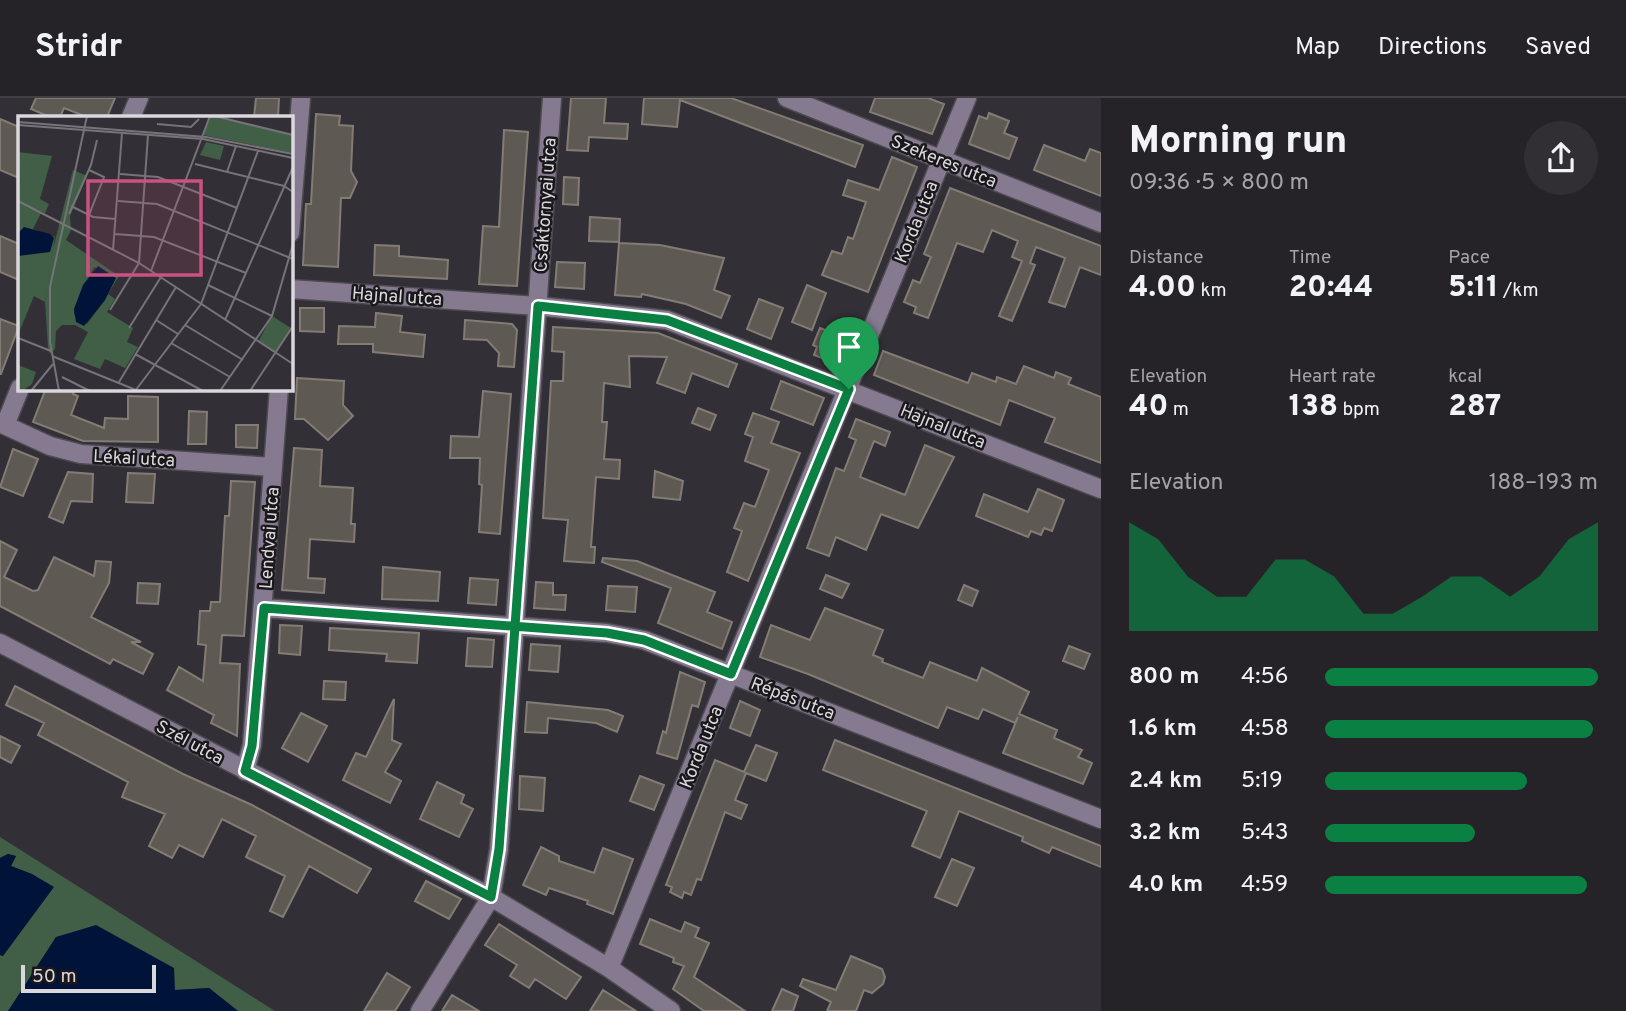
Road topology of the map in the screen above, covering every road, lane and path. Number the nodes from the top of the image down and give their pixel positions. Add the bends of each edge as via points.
1 (139, 98) edge
2 (301, 98) edge
3 (552, 98) edge
4 (787, 98) edge
5 (967, 98) edge
6 (131, 116) edge
7 (941, 161) junction
8 (292, 208) edge
9 (1101, 223) edge
10 (292, 289) edge
11 (538, 306) junction
12 (849, 389) junction
13 (19, 390) edge
14 (279, 390) edge
15 (2, 424) edge
16 (273, 467) junction
17 (1101, 489) edge
18 (264, 608) junction
19 (515, 625) junction
20 (0, 643) edge
21 (731, 674) junction
22 (245, 771) junction
23 (1101, 819) edge
24 (491, 897) junction
25 (609, 968) junction
26 (420, 1011) edge
27 (670, 1011) edge

1 - 6 street
2 - 8 street
3 - 11 street, Csáktornyai utca
4 - 7 street, Szekeres utca
5 - 7 street, Korda utca
7 - 9 street, Szekeres utca
7 - 12 street, Korda utca
10 - 11 street, Hajnal utca
11 - 12 street, Hajnal utca via 667,320
11 - 19 street, Csáktornyai utca
12 - 17 street, Hajnal utca
12 - 21 street, Korda utca
13 - 15 street
14 - 16 street, Lendvai utca
15 - 16 street, Lékai utca via 50,446 81,454
16 - 18 street, Lendvai utca
18 - 19 street, Répás utca
18 - 22 street, Lendvai utca via 252,746
19 - 21 street, Répás utca via 644,640
19 - 24 street, Csáktornyai utca via 499,849
20 - 22 street, Szél utca
21 - 23 street, Répás utca
21 - 25 street, Korda utca
22 - 24 street, Szél utca
24 - 25 street, Szél utca
24 - 26 street
25 - 27 street, Szél utca

